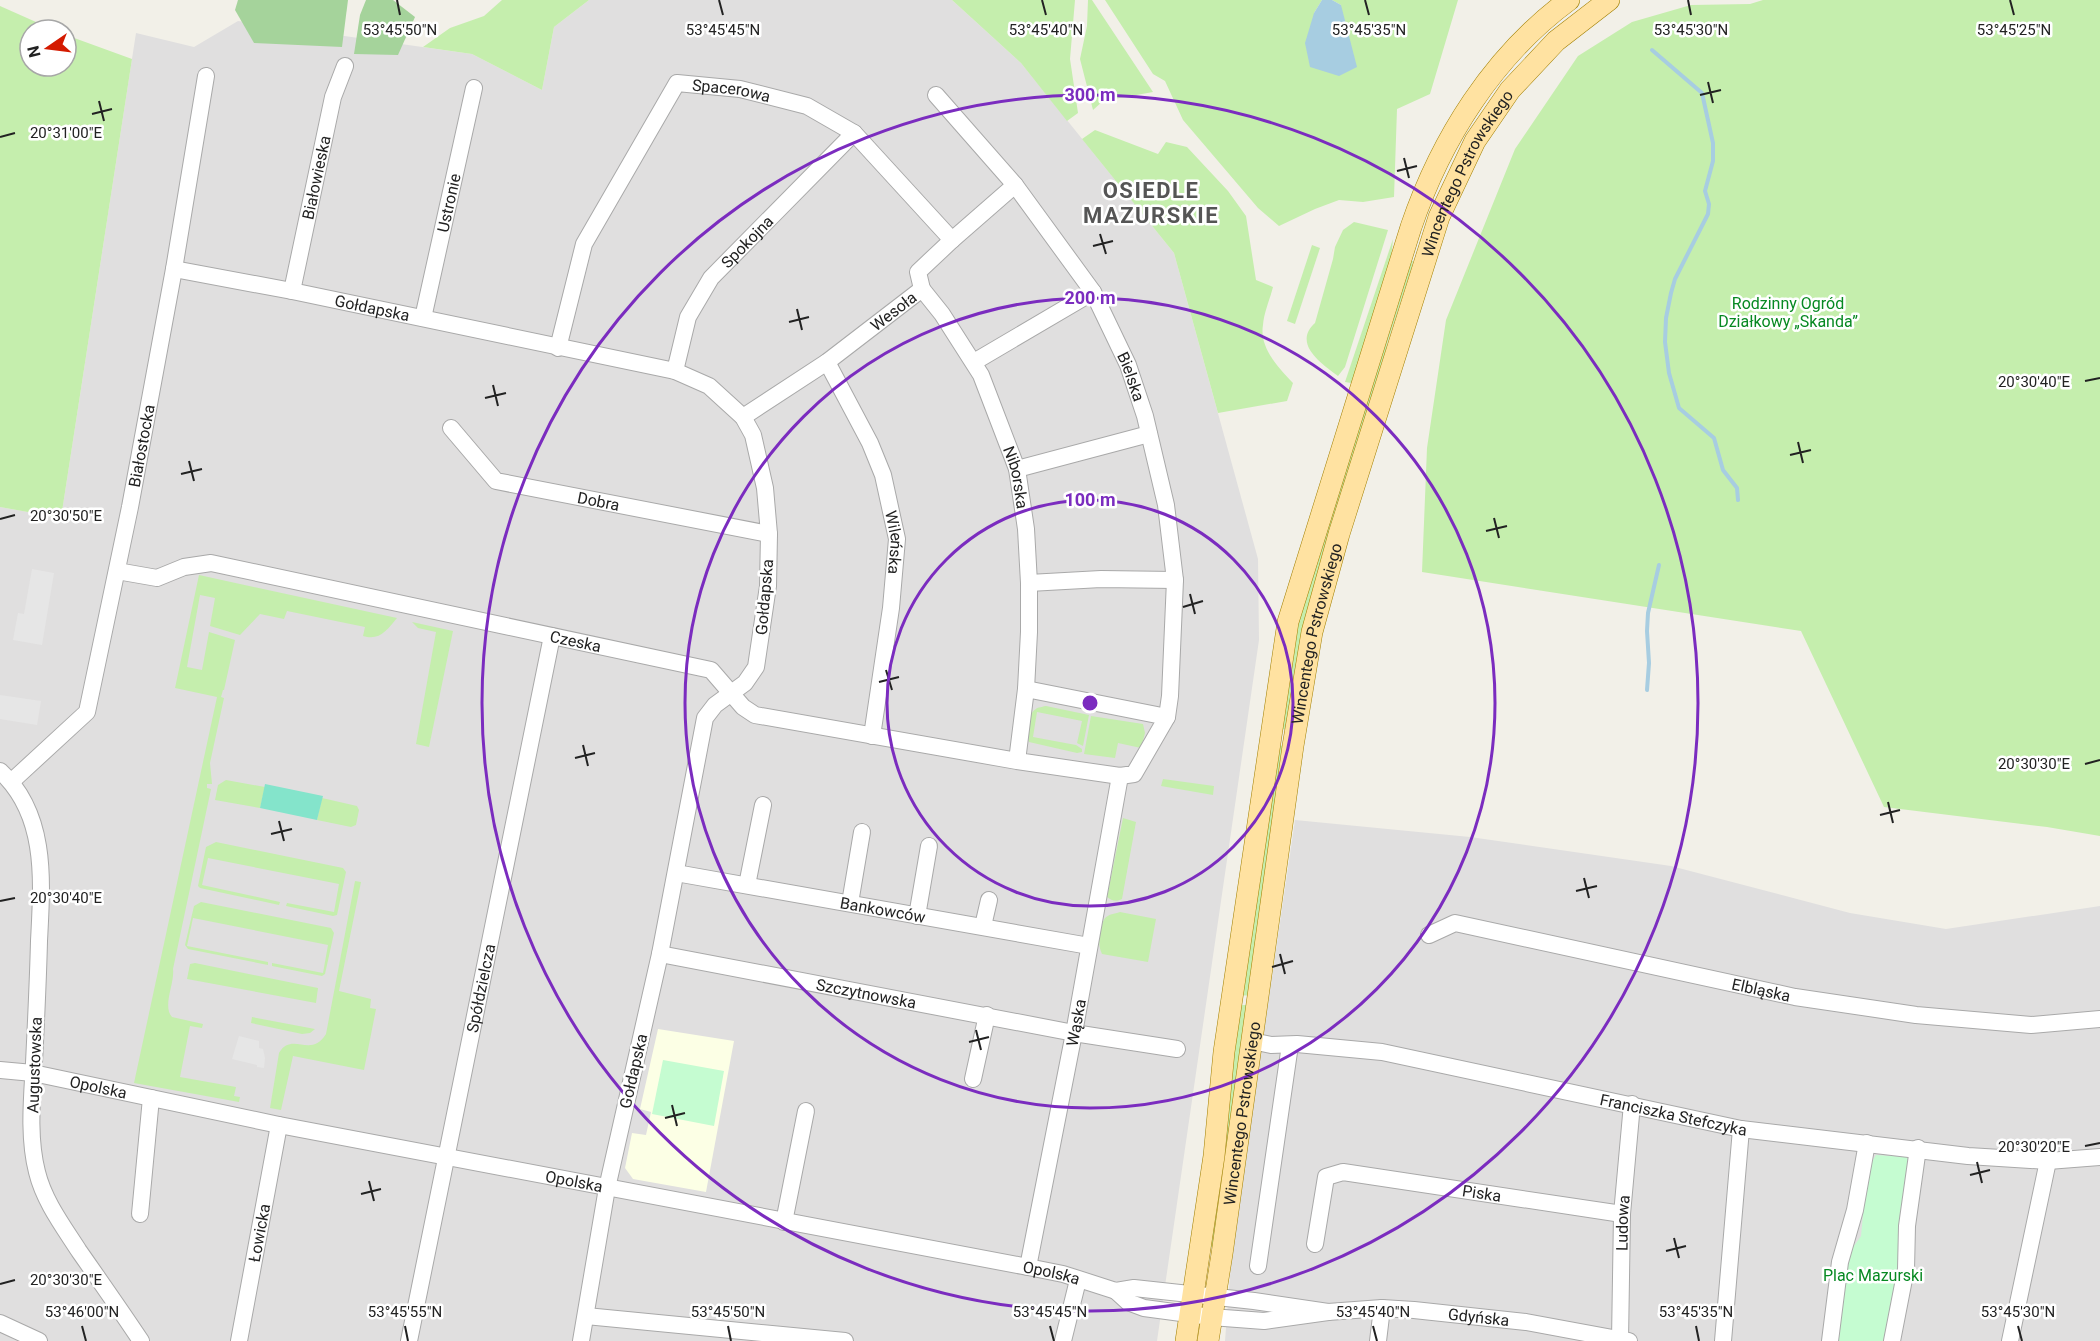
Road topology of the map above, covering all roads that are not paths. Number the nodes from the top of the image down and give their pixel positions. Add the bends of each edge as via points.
1 (1569, 0) edge
2 (1609, 0) edge
3 (345, 66) dead end
4 (206, 76) dead end
5 (474, 88) dead end
6 (936, 95) dead end
7 (854, 133) junction
8 (1015, 185) junction
9 (952, 240) junction
10 (174, 269) junction
11 (922, 289) junction
12 (292, 291) junction
13 (1093, 292) junction
14 (423, 318) junction
15 (558, 348) junction
16 (827, 362) junction
17 (974, 362) junction
18 (675, 371) junction
19 (743, 417) junction
20 (451, 428) dead end
21 (1149, 434) junction
22 (1017, 469) junction
23 (769, 534) junction
24 (117, 571) junction
25 (1174, 580) junction
26 (1029, 583) junction
27 (552, 636) junction
28 (1026, 689) junction
29 (730, 693) junction
30 (1167, 717) junction
31 (872, 736) junction
32 (1269, 745) junction
33 (1293, 746) junction
34 (1017, 761) junction
35 (6, 776) edge
36 (1120, 776) junction
37 (763, 805) dead end
38 (862, 832) dead end
39 (930, 846) dead end
40 (676, 873) junction
41 (747, 885) junction
42 (989, 900) dead end
43 (850, 903) junction
44 (917, 916) junction
45 (983, 926) junction
46 (1429, 935) dead end
47 (1089, 946) junction
48 (660, 954) junction
49 (987, 1015) junction
50 (2100, 1019) edge
51 (1074, 1033) junction
52 (1252, 1041) junction
53 (1290, 1045) junction
54 (1177, 1050) dead end
55 (0, 1070) edge
56 (33, 1072) junction
57 (973, 1079) dead end
58 (151, 1098) junction
59 (1632, 1104) junction
60 (806, 1111) dead end
61 (279, 1125) junction
62 (1742, 1129) junction
63 (1867, 1143) junction
64 (1918, 1148) junction
65 (445, 1157) junction
66 (2100, 1157) edge
67 (2048, 1161) junction
68 (607, 1188) junction
69 (140, 1214) dead end
70 (1622, 1214) junction
71 (784, 1222) junction
72 (1315, 1244) dead end
73 (1258, 1266) dead end
74 (1028, 1267) junction
75 (1078, 1280) junction
76 (1116, 1291) junction
77 (1193, 1294) junction
78 (1213, 1308) junction
79 (1382, 1308) junction
80 (1189, 1315) junction
81 (586, 1316) junction
82 (0, 1323) edge
83 (1623, 1340) edge
84 (39, 1341) edge
85 (141, 1341) edge
86 (239, 1341) edge
87 (409, 1341) edge
88 (580, 1341) edge
89 (844, 1341) edge
90 (1063, 1341) edge
91 (1186, 1341) edge
92 (1208, 1341) edge
93 (1378, 1341) edge
94 (1723, 1341) edge
95 (1830, 1341) edge
96 (1892, 1341) edge
97 (2010, 1341) edge

1 - 32 main road, Wincentego Pstrowskiego via 1545,18 1494,71 1456,127 1428,181 1288,622
2 - 33 main road, Wincentego Pstrowskiego via 1556,41 1510,90 1475,141 1444,207 1339,534 1312,632
3 - 12 street, Białowieska via 333,97
4 - 10 street, Białostocka
5 - 14 street, Ustronie
6 - 8 street, Bielska
7 - 9 street, Spacerowa
7 - 15 street, Spacerowa via 807,106 740,89 677,83 584,244
7 - 18 street, Spokojna via 711,278 688,316
8 - 9 street, Wesoła
8 - 13 street, Bielska
9 - 11 street, Wesoła via 918,272
10 - 12 street, Gołdapska
10 - 24 street, Białostocka
11 - 16 street, Wesoła
11 - 17 street, Niborska
12 - 14 street, Gołdapska
13 - 17 street
13 - 21 street, Bielska via 1128,365
14 - 15 street, Gołdapska
15 - 18 street, Gołdapska
16 - 19 street, Wesoła
16 - 31 street, Wileńska via 883,475 897,539
17 - 22 street, Niborska
18 - 19 street, Gołdapska via 709,386
19 - 23 street, Gołdapska via 753,435 765,488
20 - 23 street, Dobra via 496,481
21 - 22 street
21 - 25 street, Bielska via 1166,505
22 - 26 street, Niborska
23 - 29 street, Gołdapska via 768,586 756,667
24 - 27 street, Czeska via 157,578 184,567 211,563
24 - 35 street, Białostocka via 87,712
25 - 26 street
25 - 30 street, Bielska
26 - 28 street, Niborska
27 - 29 street, Czeska via 711,670
27 - 65 street, Spółdzielcza
28 - 30 street
28 - 34 street, Niborska
29 - 31 street, Czeska via 754,715
29 - 40 street, Gołdapska via 705,718
30 - 36 street via 1134,774
31 - 34 street, Czeska
32 - 33 main road via 1274,738 1281,737
32 - 77 main road, Wincentego Pstrowskiego
33 - 52 main road, Wincentego Pstrowskiego
34 - 36 street, Czeska
35 - 56 street, Augustowska via 22,796 32,821 42,885
36 - 47 street, Wąska
37 - 41 street
38 - 43 street
39 - 44 street
40 - 41 street, Bankowców
40 - 48 street, Gołdapska
41 - 43 street, Bankowców
42 - 45 street
43 - 44 street, Bankowców
44 - 45 street, Bankowców
45 - 47 street, Bankowców
46 - 50 street, Elbląska via 1455,923 1795,997 1916,1015 2031,1025
47 - 51 street, Wąska
48 - 49 street, Szczytnowska
48 - 68 street, Gołdapska
49 - 51 street, Szczytnowska
49 - 57 street
51 - 54 street, Szczytnowska
51 - 74 street, Wąska
52 - 53 street, Franciszka Stefczyka
52 - 78 main road, Wincentego Pstrowskiego
53 - 59 street, Franciszka Stefczyka via 1382,1052
53 - 73 street
55 - 56 street, Opolska
56 - 58 street, Opolska
56 - 85 street, Augustowska via 33,1143 43,1191 60,1223
58 - 61 street, Opolska
58 - 69 street
59 - 62 street, Franciszka Stefczyka
59 - 70 street, Ludowa
60 - 71 street
61 - 65 street, Opolska
61 - 86 street, Łowicka
62 - 63 street, Franciszka Stefczyka
62 - 94 street
63 - 64 street, Franciszka Stefczyka
63 - 95 street via 1855,1210 1840,1262
64 - 67 street, Franciszka Stefczyka
64 - 96 street via 1906,1226 1906,1269
65 - 68 street, Opolska
65 - 87 street, Spółdzielcza
66 - 67 street, Franciszka Stefczyka
67 - 97 street
68 - 71 street, Opolska
68 - 81 street, Gołdapska
70 - 72 street, Piska via 1343,1172 1326,1177
70 - 83 street, Ludowa
71 - 74 street, Opolska
74 - 75 street, Opolska
75 - 76 street, Opolska
75 - 90 street
76 - 77 street, Opolska via 1134,1288
76 - 80 street, Opolska via 1143,1308
77 - 78 street, Gdyńska
77 - 80 main road, Wincentego Pstrowskiego
78 - 79 street, Gdyńska via 1264,1321
78 - 80 street, Opolska
78 - 92 main road, Wincentego Pstrowskiego
79 - 83 street, Gdyńska via 1526,1322
79 - 93 street
80 - 91 main road, Wincentego Pstrowskiego
81 - 88 street, Gołdapska
81 - 89 street
82 - 84 street

